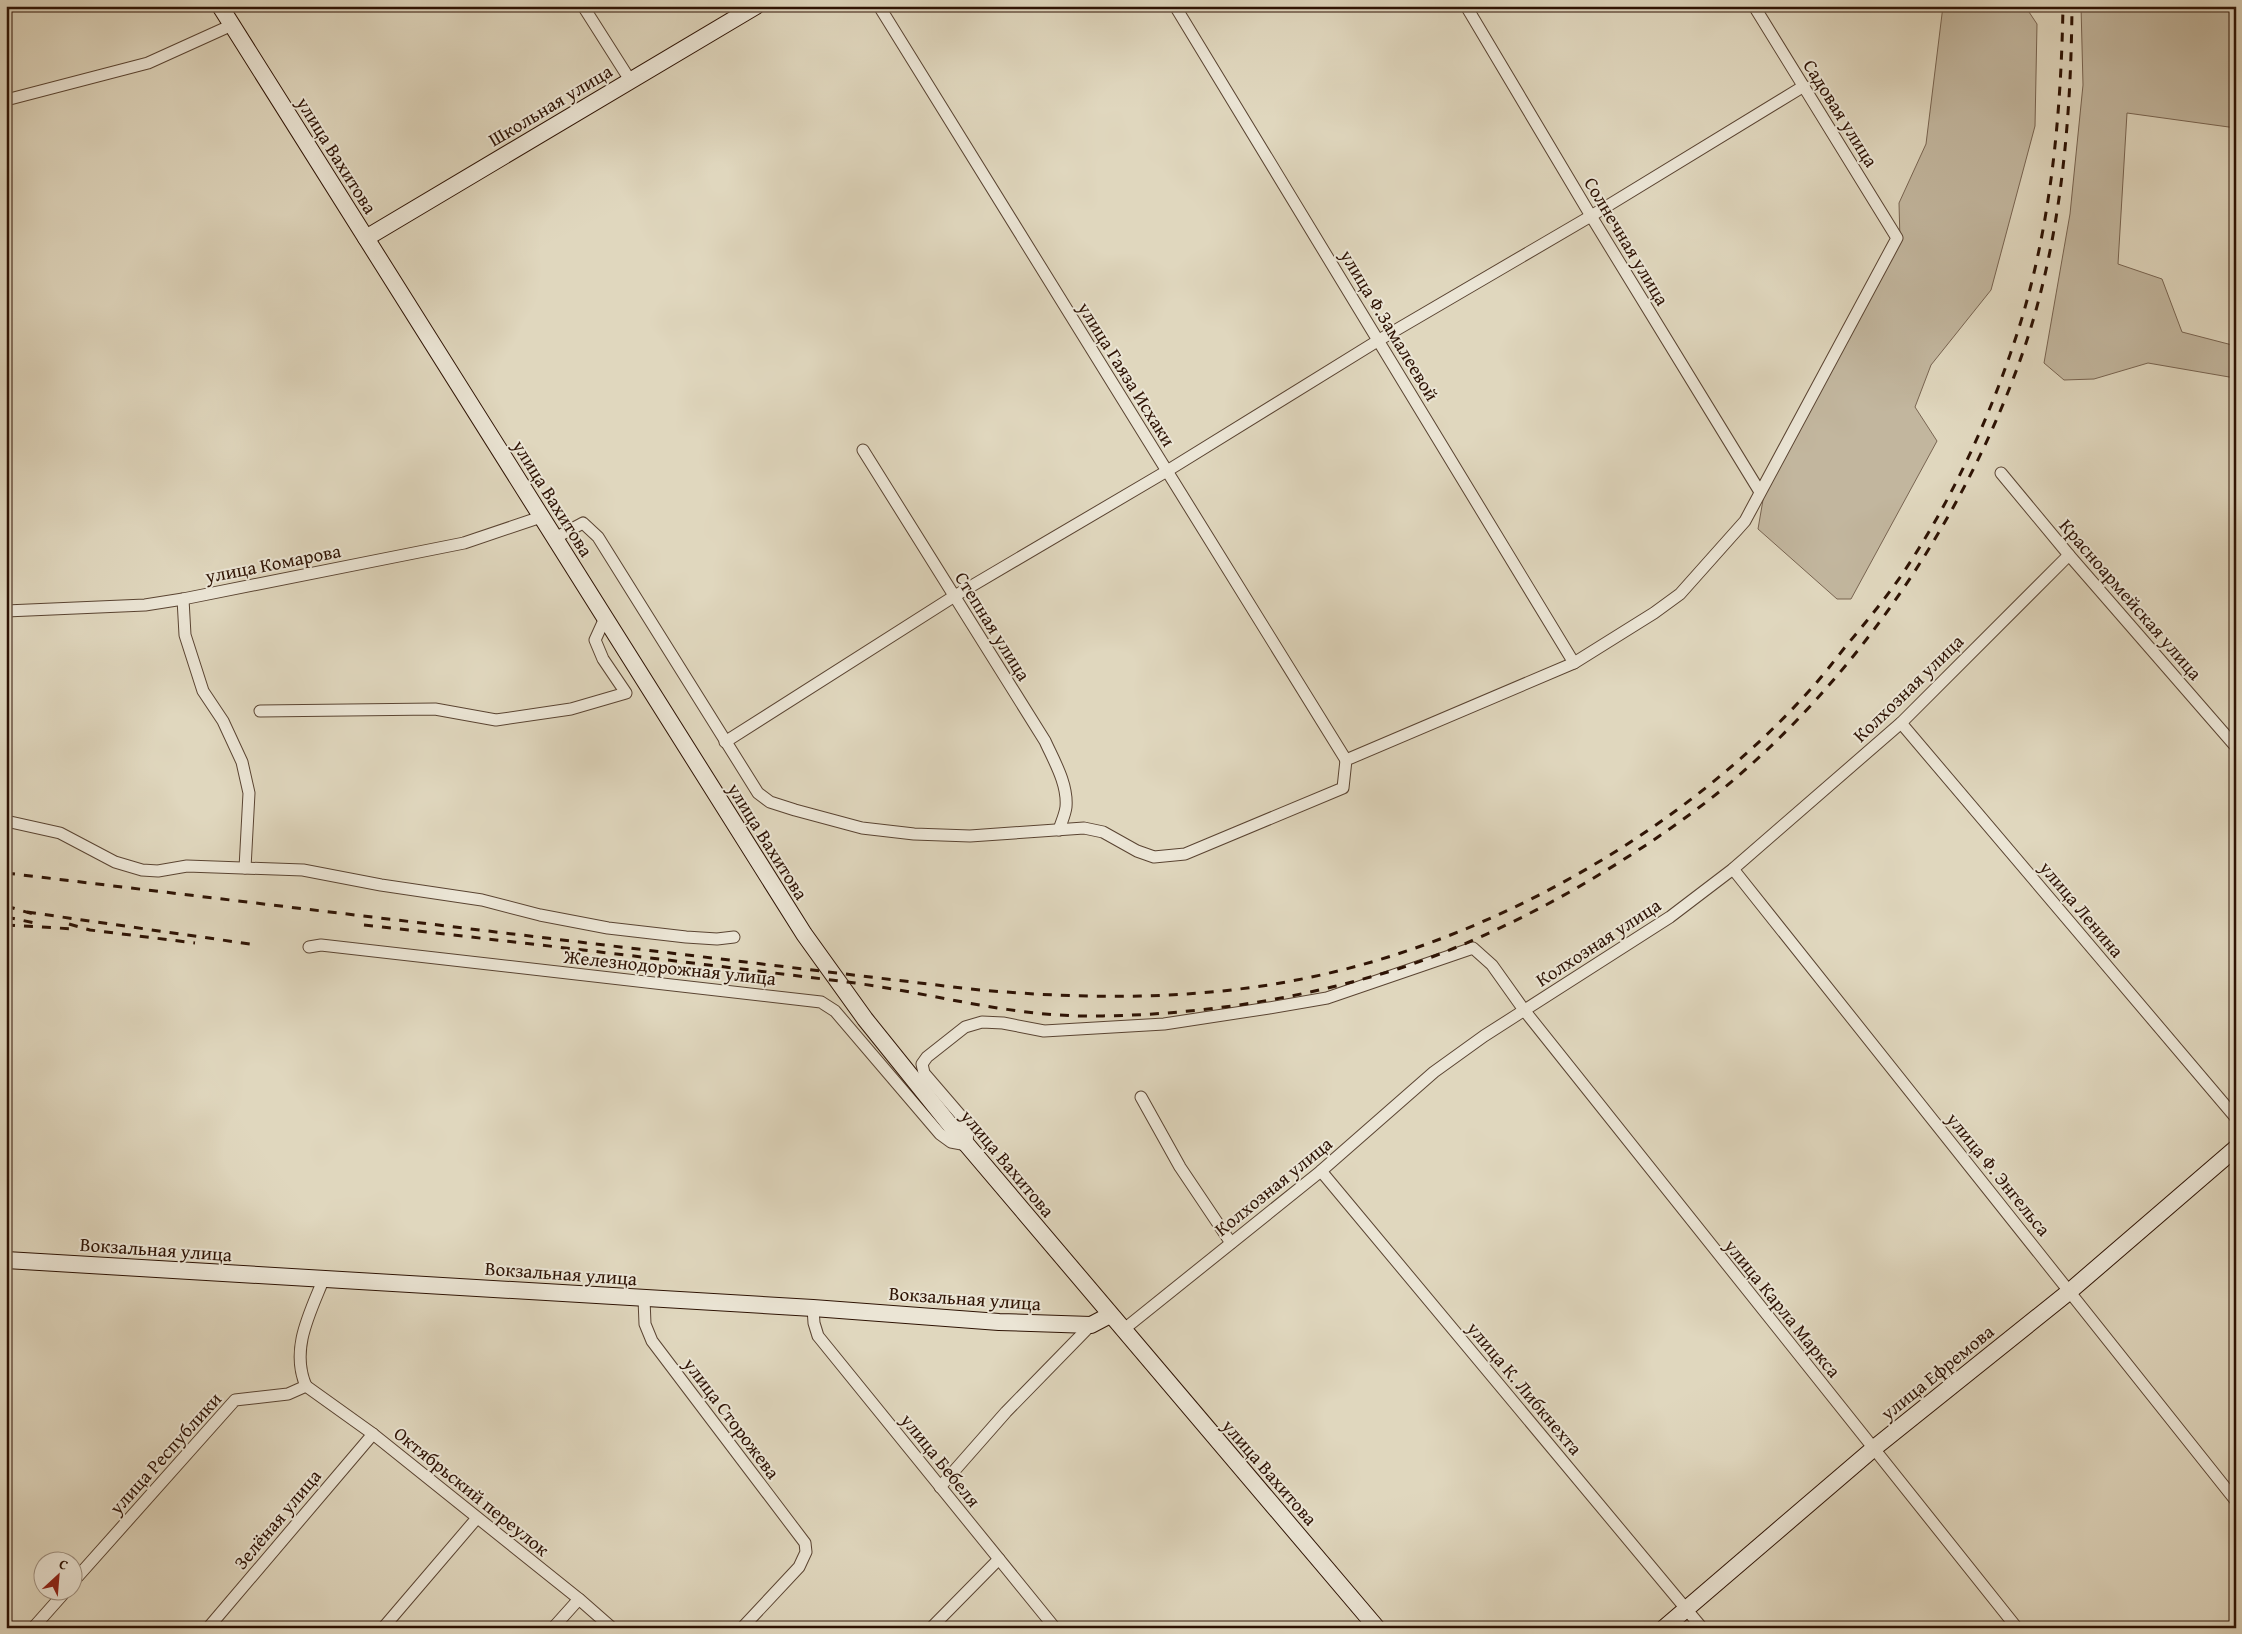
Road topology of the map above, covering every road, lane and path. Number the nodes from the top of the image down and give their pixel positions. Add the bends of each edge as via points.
1 (220, 6) edge
2 (583, 6) edge
3 (756, 6) edge
4 (879, 6) edge
5 (1175, 6) edge
6 (1466, 6) edge
7 (1754, 6) edge
8 (232, 25) junction
9 (630, 80) junction
10 (1804, 86) junction
11 (6, 100) edge
12 (1590, 216) junction
13 (366, 238) junction
14 (1379, 340) junction
15 (863, 450) dead end
16 (1167, 472) junction
17 (2001, 473) dead end
18 (1760, 492) junction
19 (542, 517) junction
20 (555, 538) junction
21 (2069, 555) junction
22 (953, 597) junction
23 (183, 599) junction
24 (6, 611) edge
25 (605, 618) junction
26 (1574, 663) junction
27 (260, 711) dead end
28 (1901, 723) junction
29 (725, 742) junction
30 (2236, 747) edge
31 (1346, 760) junction
32 (6, 821) edge
33 (1059, 830) junction
34 (245, 868) junction
35 (1734, 869) junction
36 (734, 936) dead end
37 (309, 948) dead end
38 (1524, 1010) junction
39 (1141, 1097) dead end
40 (2236, 1118) edge
41 (967, 1145) junction
42 (2236, 1148) edge
43 (1321, 1171) junction
44 (1231, 1244) junction
45 (6, 1260) edge
46 (324, 1278) junction
47 (2070, 1291) junction
48 (644, 1299) junction
49 (813, 1308) junction
50 (1110, 1315) junction
51 (1091, 1325) junction
52 (1123, 1330) junction
53 (306, 1386) junction
54 (373, 1434) junction
55 (1873, 1449) junction
56 (940, 1487) junction
57 (2236, 1501) edge
58 (477, 1518) junction
59 (999, 1559) junction
60 (82, 1572) edge
61 (579, 1599) junction
62 (56, 1602) edge
63 (1686, 1609) junction
64 (33, 1628) edge
65 (208, 1628) edge
66 (384, 1628) edge
67 (553, 1628) edge
68 (612, 1628) edge
69 (742, 1628) edge
70 (931, 1628) edge
71 (1055, 1628) edge
72 (1377, 1628) edge
73 (1664, 1628) edge
74 (1702, 1628) edge
75 (2017, 1628) edge

1 - 8 street, улица Вахитова
2 - 9 street
3 - 9 street, Школьная улица
4 - 16 street, улица Гаяза Исхаки
5 - 14 street, улица Ф.Замалеевой
6 - 12 street, Солнечная улица
7 - 10 street, Садовая улица
8 - 11 street via 148,63
8 - 13 street, улица Вахитова
9 - 13 street, Школьная улица
10 - 12 street
10 - 18 street, Садовая улица via 1896,238
12 - 14 street
12 - 18 street, Солнечная улица
13 - 19 street, улица Вахитова
14 - 16 street
14 - 26 street, улица Ф.Замалеевой
15 - 22 street, Степная улица
16 - 22 street
16 - 31 street, улица Гаяза Исхаки
17 - 21 street, Красноармейская улица
18 - 26 street via 1745,521 1680,594
19 - 20 street, улица Вахитова
19 - 23 street, улица Комарова via 464,543
20 - 25 street, улица Вахитова
20 - 29 street via 583,523 598,537
21 - 28 street, Колхозная улица
21 - 30 street, Красноармейская улица
22 - 29 street
22 - 33 street, Степная улица via 1057,766 1066,807
23 - 24 street, улица Комарова via 145,605
23 - 34 street via 185,635 203,691 223,721 242,762 249,793
25 - 27 street via 595,640 603,659 626,693 605,701 496,720 435,709
25 - 41 street, улица Вахитова via 823,962
26 - 31 street
28 - 35 street, Колхозная улица
28 - 40 street, улица Ленина
29 - 33 street via 758,793 770,802 862,828 970,836
31 - 33 street via 1343,788 1185,854 1154,857 1103,832 1084,828
32 - 34 street via 60,833 115,862 142,870 187,866
34 - 36 street via 303,870 482,900 608,928 717,939
35 - 38 street, Колхозная улица via 1670,917
35 - 47 street, улица Ф. Энгельса
37 - 41 street, Железнодорожная улица via 321,944 821,1002 835,1011 940,1134 951,1142
38 - 41 street, улица Карла Маркса via 1492,965 1472,948 1327,998 1260,1010 1164,1024 1044,1031 982,1022 965,1027 922,1064 924,1072 968,1127
38 - 43 street, Колхозная улица via 1434,1072
38 - 55 street, улица Карла Маркса
39 - 44 street via 1180,1167
41 - 50 street, улица Вахитова
42 - 47 street, улица Ефремова
43 - 44 street, Колхозная улица
43 - 63 street, улица К. Либкнехта
44 - 52 street, Колхозная улица
45 - 46 street, Вокзальная улица
46 - 48 street, Вокзальная улица
46 - 53 street via 303,1330 299,1358 300,1373
47 - 55 street, улица Ефремова
47 - 57 street, улица Ф. Энгельса
48 - 49 street, Вокзальная улица
48 - 69 street, улица Сторожева via 645,1324 652,1341 805,1543 806,1552 798,1567
49 - 51 street, Вокзальная улица via 999,1322
49 - 56 street, улица Бебеля via 818,1336
50 - 51 street, Вокзальная улица
50 - 52 street, улица Вахитова
51 - 56 street via 1006,1412
52 - 72 street, улица Вахитова
53 - 54 street, Октябрьский переулок
53 - 60 street, улица Республики via 288,1394 236,1400
54 - 58 street, Октябрьский переулок
54 - 65 street, Зелёная улица
55 - 63 street, улица Ефремова
55 - 75 street, улица Карла Маркса
56 - 59 street, улица Бебеля
58 - 61 street, Октябрьский переулок
58 - 66 street
59 - 70 street
59 - 71 street, улица Бебеля
61 - 67 street
61 - 68 street, Октябрьский переулок
62 - 64 street
63 - 73 street, улица Ефремова
63 - 74 street, улица К. Либкнехта

